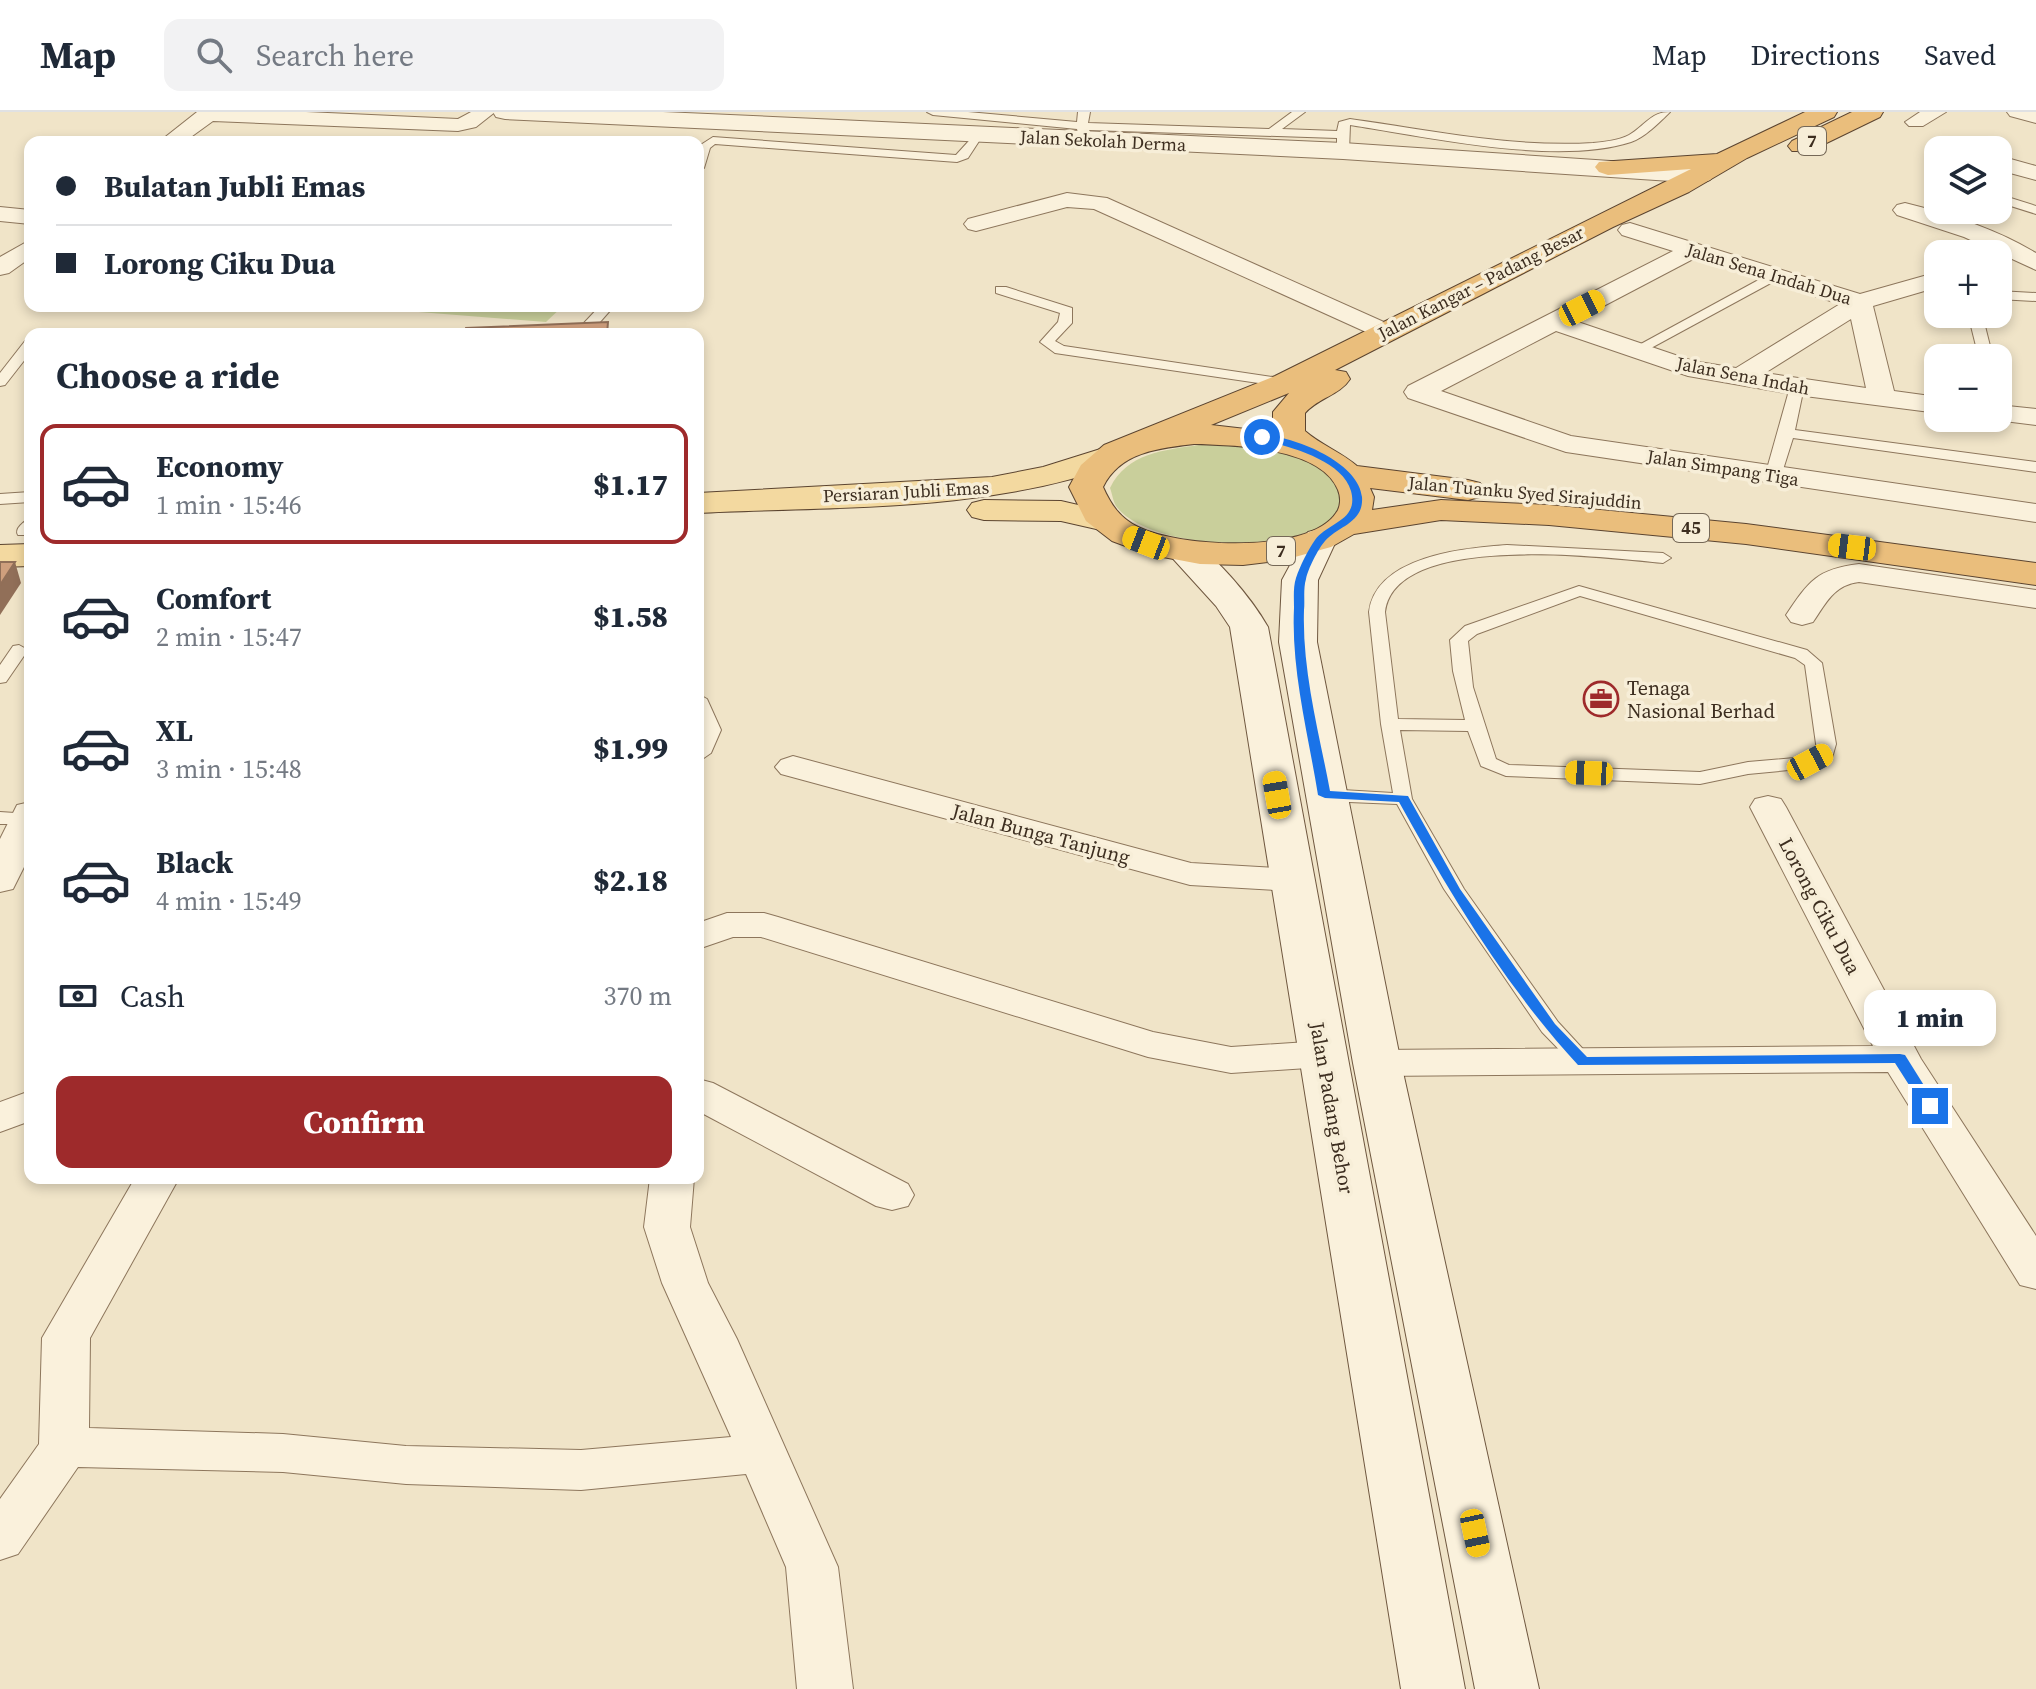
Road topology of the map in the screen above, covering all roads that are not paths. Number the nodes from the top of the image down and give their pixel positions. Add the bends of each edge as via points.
1 (485, 112) edge
2 (505, 112) edge
3 (932, 112) edge
4 (1084, 112) edge
5 (1299, 112) edge
6 (1664, 112) edge
7 (1825, 112) edge
8 (1871, 112) edge
9 (1936, 112) edge
10 (2017, 112) edge
11 (210, 113) edge
12 (921, 113) edge
13 (567, 114) edge
14 (1350, 117) edge
15 (2036, 117) edge
16 (1916, 122) dead end
17 (722, 132) junction
18 (1271, 132) junction
19 (1084, 133) junction
20 (178, 136) edge
21 (704, 140) edge
22 (1343, 143) junction
23 (704, 149) edge
24 (1745, 161) junction
25 (2012, 166) edge
26 (1608, 167) junction
27 (2036, 173) edge
28 (1701, 185) junction
29 (2012, 202) edge
30 (1905, 210) dead end
31 (2036, 210) edge
32 (0, 214) edge
33 (24, 216) edge
34 (1634, 217) junction
35 (976, 224) dead end
36 (1964, 240) edge
37 (2012, 249) edge
38 (1693, 250) junction
39 (24, 251) edge
40 (2036, 263) edge
41 (0, 268) edge
42 (1775, 275) junction
43 (1924, 285) edge
44 (1001, 290) dead end
45 (2012, 296) edge
46 (2036, 297) edge
47 (1860, 302) junction
48 (602, 312) edge
49 (1554, 322) junction
50 (588, 327) edge
51 (1386, 332) junction
52 (1635, 351) junction
53 (24, 352) edge
54 (14, 365) junction
55 (24, 365) edge
56 (1739, 378) junction
57 (0, 382) edge
58 (1286, 383) junction
59 (1797, 387) junction
60 (1882, 398) junction
61 (1924, 403) edge
62 (2012, 413) edge
63 (2036, 417) edge
64 (1787, 433) junction
65 (1122, 450) junction
66 (1308, 451) junction
67 (2036, 467) edge
68 (1347, 475) junction
69 (1773, 476) junction
70 (24, 497) edge
71 (0, 499) edge
72 (704, 503) edge
73 (2036, 513) edge
74 (1105, 521) junction
75 (704, 523) edge
76 (1332, 532) junction
77 (1184, 551) junction
78 (2036, 552) edge
79 (1663, 558) dead end
80 (2036, 574) edge
81 (2036, 599) edge
82 (1802, 615) dead end
83 (19, 650) dead end
84 (0, 678) edge
85 (704, 712) edge
86 (1390, 724) junction
87 (1474, 726) junction
88 (704, 750) edge
89 (793, 767) dead end
90 (1325, 795) junction
91 (1403, 799) junction
92 (1768, 807) dead end
93 (19, 816) edge
94 (1292, 880) junction
95 (0, 881) edge
96 (24, 883) edge
97 (704, 935) edge
98 (1323, 1054) junction
99 (1900, 1059) junction
100 (1583, 1061) junction
101 (1377, 1063) junction
102 (704, 1096) edge
103 (24, 1108) edge
104 (0, 1118) edge
105 (154, 1184) edge
106 (671, 1184) edge
107 (892, 1195) dead end
108 (2031, 1258) edge
109 (64, 1447) junction
110 (763, 1453) junction
111 (0, 1539) edge
112 (825, 1689) edge
113 (1433, 1689) edge
114 (1507, 1689) edge

1 - 11 street via 458,125
2 - 13 main road, Jalan Sekolah Derma
3 - 12 lane
3 - 19 lane
4 - 19 lane
5 - 18 lane
6 - 14 lane via 1631,139 1569,147 1501,144
7 - 24 highway, Jalan Kangar – Padang Besar / 7
8 - 24 highway, Jalan Kangar – Padang Besar / 7
9 - 16 street
10 - 15 street
11 - 20 street
13 - 17 main road, Jalan Sekolah Derma
14 - 22 lane via 1343,124
17 - 19 main road, Jalan Sekolah Derma
17 - 21 lane
17 - 23 lane
18 - 19 lane
18 - 22 lane
19 - 22 main road, Jalan Sekolah Derma
22 - 26 main road, Jalan Sekolah Derma
24 - 26 highway
24 - 28 highway, Jalan Kangar – Padang Besar / 7
25 - 27 street
26 - 28 main road, Jalan Sekolah Derma
26 - 34 highway via 1644,187 1647,195
28 - 34 highway, Jalan Kangar – Padang Besar / 7
29 - 31 lane
30 - 36 street
32 - 33 street
34 - 38 street, Jalan Sena Indah Dua
34 - 51 highway, Jalan Kangar – Padang Besar / 7
34 - 66 highway, Jalan Kangar – Padang Besar / 7 via 1303,396 1289,412 1289,433
35 - 51 street via 1067,200 1099,203
37 - 40 street
38 - 42 street, Jalan Sena Indah Dua
38 - 49 street
39 - 41 street
42 - 47 street, Jalan Sena Indah Dua
42 - 52 lane
43 - 47 street
44 - 58 lane via 1067,311 1065,323 1047,342 1060,350
45 - 46 lane
47 - 56 street
47 - 60 street, Jalan Sena Indah Dua
48 - 50 lane
49 - 52 street, Jalan Sena Indah
49 - 69 street, Jalan Simpang Tiga via 1418,392 1566,444
51 - 58 highway, Jalan Kangar – Padang Besar / 7
52 - 56 street, Jalan Sena Indah
53 - 54 lane
54 - 55 lane
54 - 57 lane
56 - 59 street, Jalan Sena Indah
58 - 65 highway, Jalan Kangar – Padang Besar / 7
59 - 60 street, Jalan Sena Indah
59 - 64 lane
60 - 61 street, Jalan Sena Indah
62 - 63 street
64 - 67 lane
64 - 69 lane
65 - 66 highway, 7 via 1183,435 1228,434 1262,437
65 - 72 main road, Persiaran Jubli Emas / 7 via 1054,477 1015,485
65 - 74 highway via 1098,465 1086,487 1093,510
66 - 68 highway, 7
68 - 76 highway via 1358,500 1354,513
68 - 78 highway, Jalan Tuanku Syed Sirajuddin / 45 via 1445,489 1781,518
69 - 73 street, Jalan Simpang Tiga
70 - 71 lane
74 - 75 main road, Persiaran Jubli Emas / 7 via 1061,511 1007,509
74 - 77 highway, 7 via 1146,543
76 - 77 highway, 7 via 1302,546 1257,554
76 - 80 highway, Jalan Tuanku Syed Sirajuddin / 45 via 1441,510 1549,515 1746,534
76 - 90 main road via 1300,580 1298,642
77 - 94 main road, Jalan Padang Behor via 1242,610 1249,627
79 - 86 lane via 1491,550 1408,570 1389,585 1375,621
81 - 82 street via 1859,573 1836,575 1823,583
83 - 84 lane
85 - 88 lane via 712,730
86 - 87 lane
86 - 91 lane
87 - 87 lane via 1459,640 1471,630 1579,591 1801,654 1813,663 1827,744 1826,754 1810,762 1700,778 1506,770 1488,762
89 - 94 street, Jalan Bunga Tanjung via 1190,874
90 - 91 lane
90 - 101 main road
91 - 100 lane via 1454,889 1550,1027
92 - 99 street, Lorong Ciku Dua
93 - 95 street
94 - 98 main road, Jalan Padang Behor
95 - 96 street
97 - 98 street via 727,925 764,925 1148,1044 1231,1060
98 - 113 main road, Jalan Padang Behor
99 - 100 street
99 - 108 street, Lorong Ciku Dua
100 - 101 street
101 - 114 main road
102 - 107 street
103 - 104 street
105 - 109 street via 66,1338
106 - 110 street via 667,1227 680,1269
109 - 110 street via 581,1470
109 - 111 street
110 - 112 street via 812,1567

